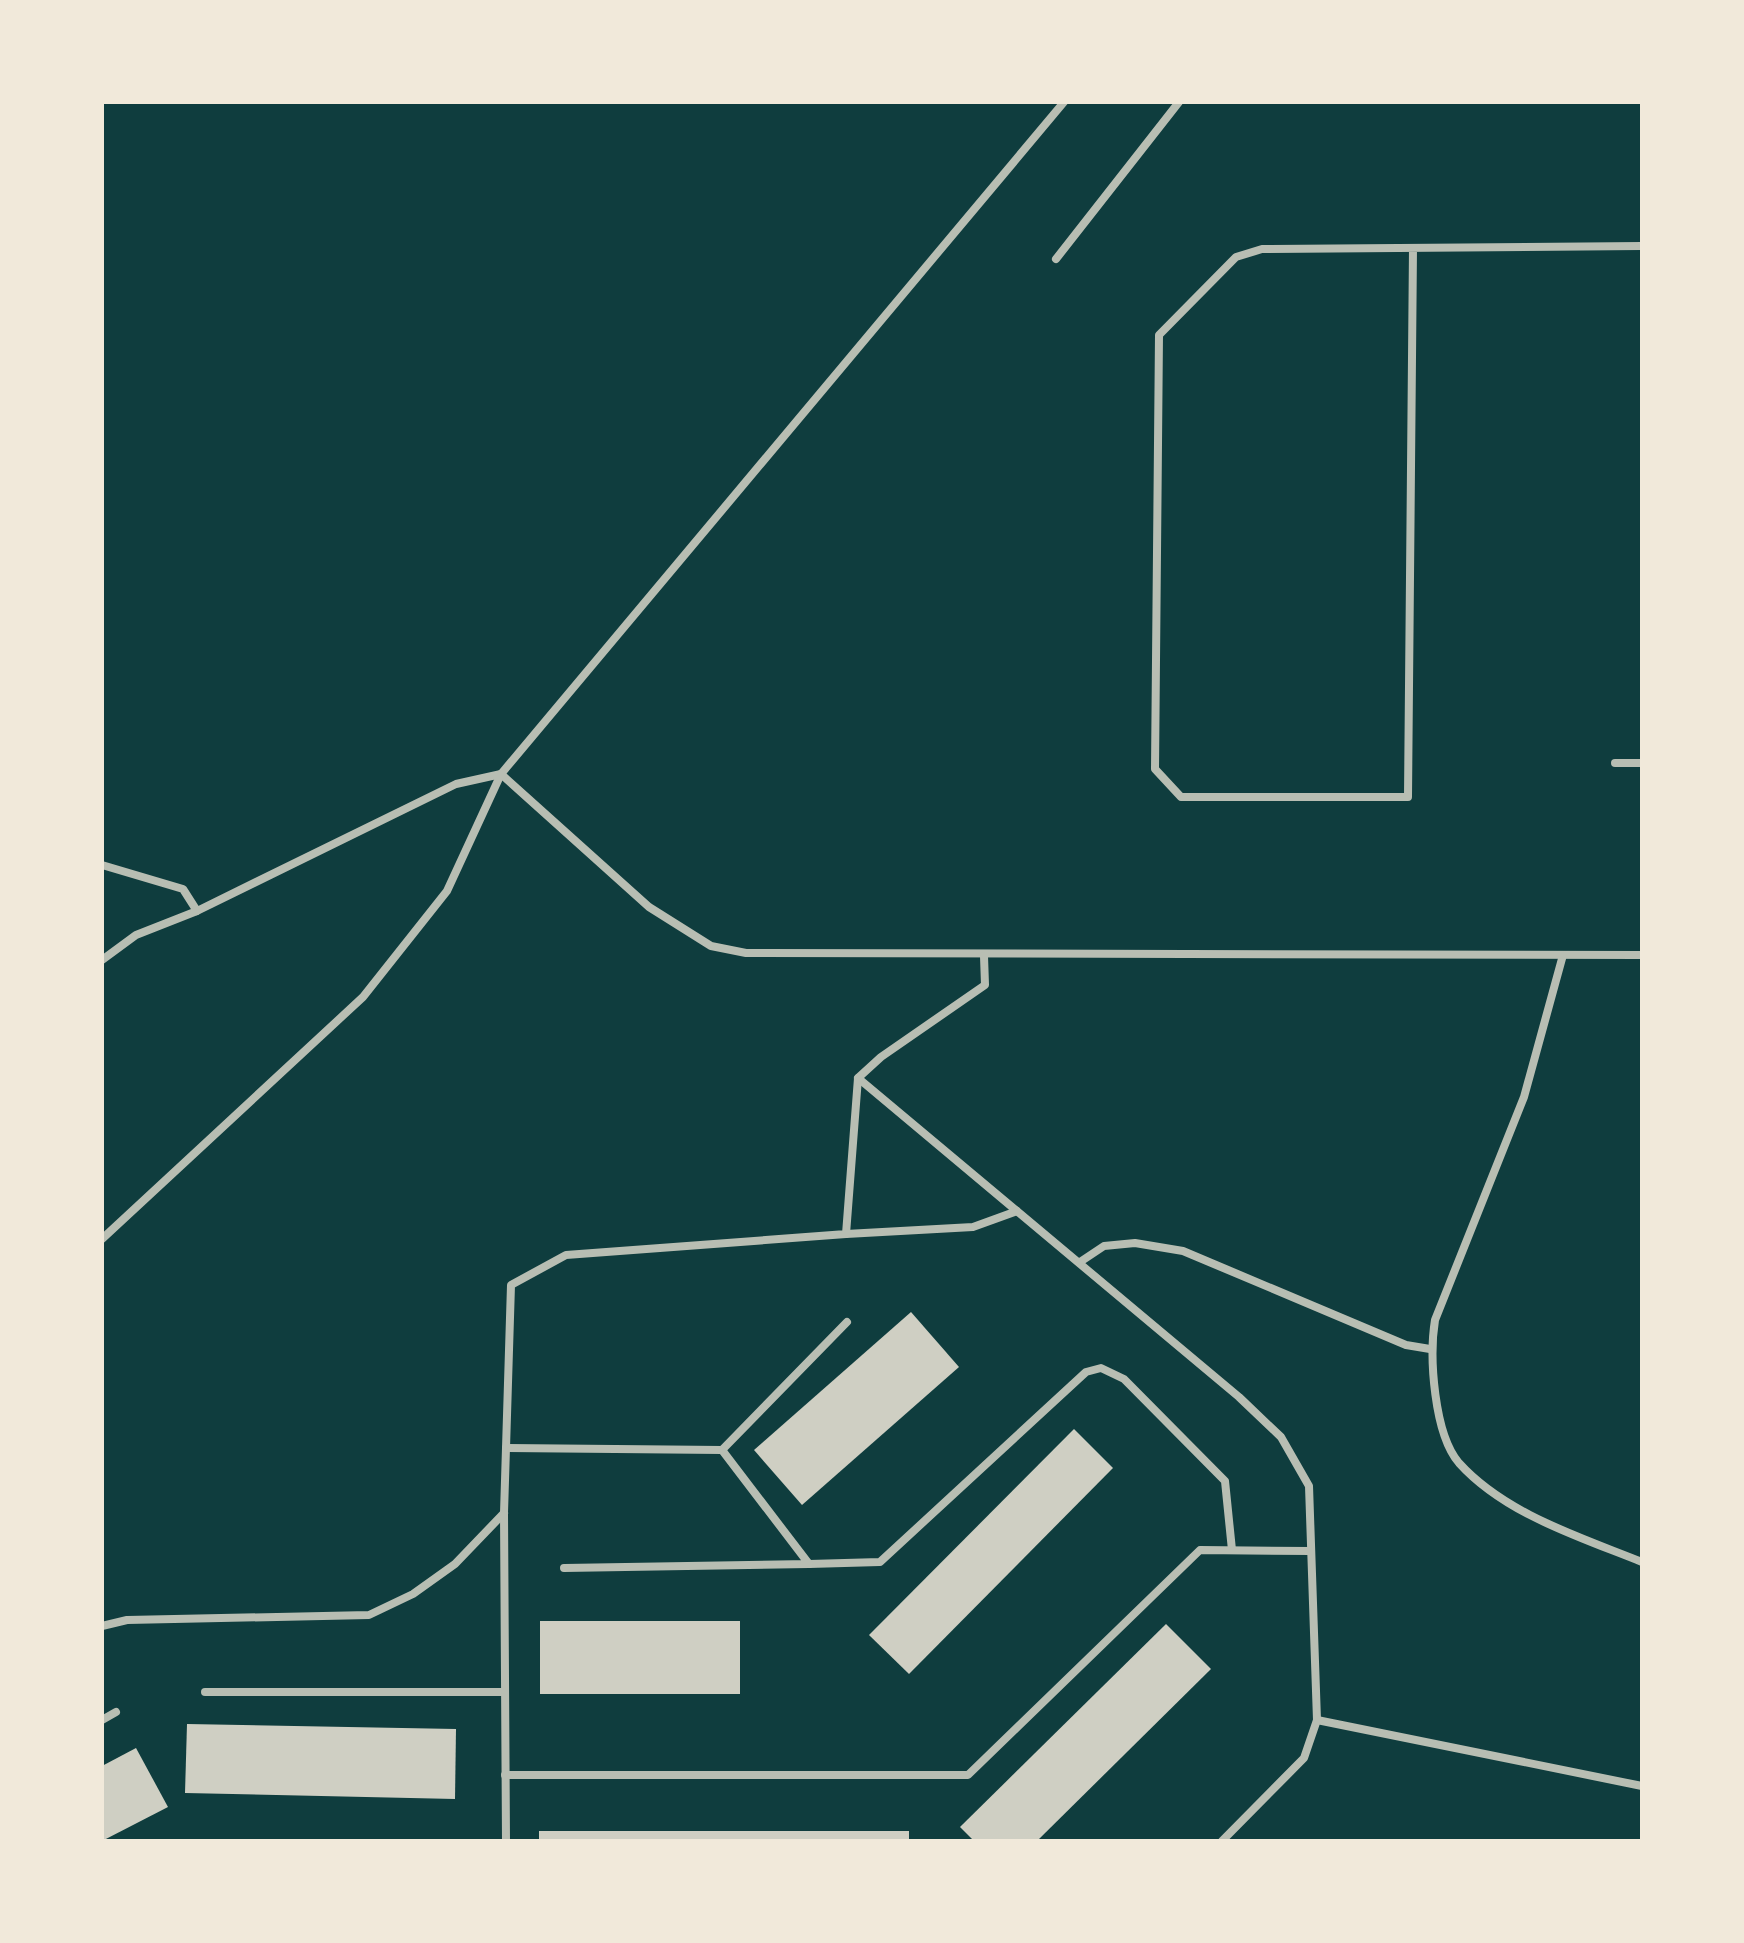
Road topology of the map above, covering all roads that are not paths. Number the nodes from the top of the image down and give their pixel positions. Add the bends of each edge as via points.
1 (1064, 102) edge
2 (1179, 102) edge
3 (1642, 246) edge
4 (1413, 248) junction
5 (1056, 259) dead end
6 (1615, 763) dead end
7 (1642, 763) edge
8 (501, 774) junction
9 (102, 865) edge
10 (197, 911) junction
11 (1563, 955) junction
12 (1642, 955) edge
13 (984, 956) junction
14 (102, 960) edge
15 (858, 1078) junction
16 (1017, 1211) junction
17 (846, 1234) junction
18 (102, 1239) edge
19 (1080, 1262) junction
20 (847, 1322) dead end
21 (1430, 1349) junction
22 (506, 1448) junction
23 (722, 1450) junction
24 (504, 1513) junction
25 (1232, 1550) junction
26 (1311, 1551) junction
27 (1642, 1562) edge
28 (809, 1564) junction
29 (564, 1568) dead end
30 (102, 1626) edge
31 (205, 1692) dead end
32 (505, 1692) junction
33 (116, 1712) dead end
34 (102, 1720) edge
35 (1317, 1720) junction
36 (505, 1775) junction
37 (1642, 1786) edge
38 (506, 1841) edge
39 (1222, 1841) edge

1 - 8 street
2 - 5 street
3 - 4 street
4 - 4 street via 1262,249 1236,257 1159,335 1155,769 1181,797 1408,797
6 - 7 street
8 - 10 street via 456,784
8 - 13 street via 649,907 711,946 746,953
8 - 18 street via 447,891 363,997
9 - 10 street via 183,889
10 - 14 street via 136,935
11 - 12 street
11 - 13 street
11 - 21 street via 1524,1097 1435,1320
13 - 15 street via 985,985
15 - 16 street
15 - 17 street
16 - 17 street via 973,1227
16 - 19 street
17 - 22 street via 566,1255 511,1285
19 - 21 street via 1104,1246 1135,1243 1183,1251 1406,1345
19 - 26 street via 1281,1437 1309,1486
20 - 23 street
21 - 27 street via 1442,1423 1457,1460 1517,1507
22 - 23 street
22 - 24 street
23 - 28 street
24 - 30 street via 455,1564 413,1594 369,1615 127,1620
24 - 32 street
25 - 26 street
25 - 28 street via 1225,1481 1124,1379 1101,1368 1086,1372 880,1562
25 - 36 street via 1200,1550 968,1775
26 - 35 street
28 - 29 street
31 - 32 street
32 - 36 street
33 - 34 street
35 - 37 street
35 - 39 street via 1304,1758
36 - 38 street

